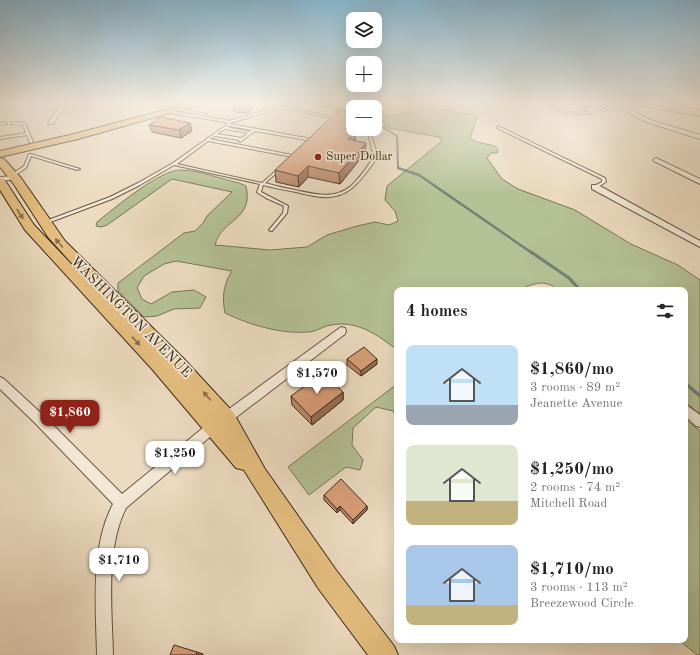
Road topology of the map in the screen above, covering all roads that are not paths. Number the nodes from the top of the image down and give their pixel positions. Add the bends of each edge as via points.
1 (28, 133) edge
2 (73, 133) joint
3 (91, 133) edge
4 (219, 133) edge
5 (250, 133) edge
6 (272, 133) edge
7 (509, 133) edge
8 (686, 133) edge
9 (216, 135) junction
10 (315, 136) edge
11 (370, 136) edge
12 (700, 137) edge
13 (0, 138) edge
14 (30, 138) junction
15 (242, 139) junction
16 (209, 140) junction
17 (311, 140) junction
18 (306, 144) edge
19 (235, 145) junction
20 (0, 147) edge
21 (0, 150) edge
22 (297, 152) edge
23 (0, 154) edge
24 (292, 156) junction
25 (656, 160) dead end
26 (0, 161) edge
27 (288, 161) edge
28 (174, 164) junction
29 (283, 165) edge
30 (78, 169) dead end
31 (7, 178) edge
32 (700, 182) edge
33 (262, 184) junction
34 (595, 187) joint
35 (44, 224) junction
36 (271, 230) dead end
37 (700, 244) edge
38 (341, 331) dead end
39 (0, 382) edge
40 (688, 412) edge
41 (226, 418) junction
42 (700, 422) edge
43 (213, 427) junction
44 (258, 476) junction
45 (121, 503) junction
46 (105, 655) edge
47 (385, 655) edge

1 - 14 lane
2 - 14 main road
2 - 21 main road
3 - 23 main road
4 - 9 lane
5 - 15 lane
6 - 17 lane
7 - 34 lane via 604,179 604,182
8 - 12 street
9 - 15 lane
9 - 16 lane
10 - 17 lane
11 - 33 lane via 376,157 350,190 331,197
13 - 14 lane
14 - 20 main road
15 - 19 lane
16 - 19 lane
16 - 28 lane
17 - 18 lane
19 - 24 lane
22 - 24 lane
24 - 27 lane
25 - 32 street
26 - 31 main road, WASHINGTON AVENUE
28 - 33 lane
28 - 35 lane via 111,198
29 - 33 lane
30 - 31 lane via 30,155 25,167
31 - 35 main road, WASHINGTON AVENUE
31 -> 43 main road, WASHINGTON AVENUE via 9,192 29,227 158,364
33 - 36 lane via 259,192 286,206 285,213
34 - 37 street
41 -> 35 main road, WASHINGTON AVENUE via 177,363 60,244
38 - 41 street
39 - 45 street
40 - 42 street
41 - 44 main road, WASHINGTON AVENUE
43 - 44 main road, WASHINGTON AVENUE
43 - 45 street
44 - 47 main road, WASHINGTON AVENUE via 327,579
45 - 46 street via 114,516 105,570

